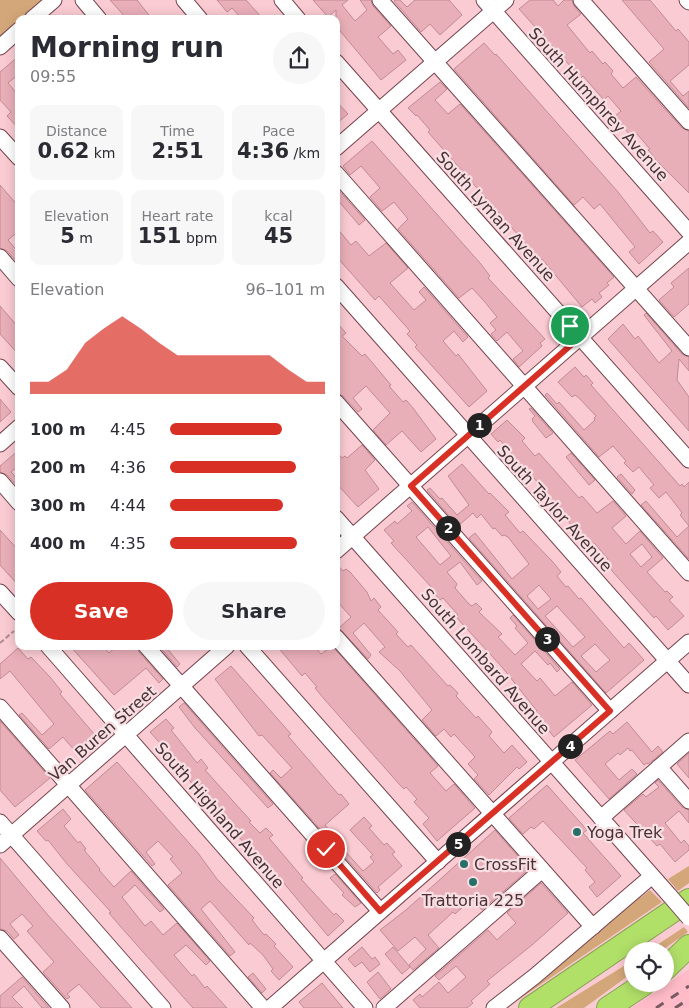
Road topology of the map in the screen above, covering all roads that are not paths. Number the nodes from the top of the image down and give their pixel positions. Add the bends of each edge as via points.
1 (54, 0) edge
2 (83, 0) edge
3 (184, 0) edge
4 (282, 0) edge
5 (380, 0) edge
6 (506, 0) edge
7 (581, 0) edge
8 (488, 5) edge
9 (37, 15) edge
10 (96, 15) edge
11 (197, 15) edge
12 (295, 15) edge
13 (15, 37) edge
14 (0, 47) edge
15 (435, 62) junction
16 (340, 67) edge
17 (379, 111) junction
18 (689, 122) edge
19 (0, 137) edge
20 (340, 145) edge
21 (15, 154) edge
22 (340, 178) edge
23 (689, 232) edge
24 (689, 242) edge
25 (0, 257) edge
26 (15, 274) edge
27 (636, 288) junction
28 (340, 291) edge
29 (580, 337) junction
30 (689, 348) edge
31 (0, 367) edge
32 (15, 384) edge
33 (524, 386) junction
34 (340, 406) edge
35 (15, 431) edge
36 (468, 435) junction
37 (0, 444) edge
38 (689, 460) edge
39 (0, 482) edge
40 (411, 486) junction
41 (15, 499) edge
42 (340, 522) edge
43 (352, 536) junction
44 (340, 547) edge
45 (689, 573) edge
46 (0, 592) edge
47 (15, 609) edge
48 (340, 642) edge
49 (689, 642) edge
50 (52, 650) edge
51 (150, 650) edge
52 (222, 650) edge
53 (251, 650) edge
54 (667, 660) junction
55 (689, 685) edge
56 (181, 686) junction
57 (0, 707) edge
58 (610, 711) junction
59 (126, 735) junction
60 (689, 741) edge
61 (552, 762) junction
62 (659, 767) junction
63 (68, 786) junction
64 (689, 801) edge
65 (492, 813) junction
66 (601, 818) junction
67 (0, 822) edge
68 (6, 840) edge
69 (438, 862) junction
70 (542, 870) junction
71 (652, 876) junction
72 (680, 898) edge
73 (380, 911) junction
74 (689, 918) edge
75 (593, 927) junction
76 (0, 938) edge
77 (689, 946) edge
78 (689, 954) edge
79 (324, 960) junction
80 (674, 960) edge
81 (674, 963) edge
82 (632, 992) edge
83 (159, 1007) edge
84 (62, 1008) edge
85 (263, 1008) edge
86 (270, 1008) edge
87 (365, 1008) edge
88 (384, 1008) edge
89 (494, 1008) edge
90 (530, 1008) edge
91 (608, 1008) edge

1 - 9 street
2 - 10 street
3 - 11 street
4 - 12 street
5 - 15 street
6 - 8 street
7 - 18 street
8 - 15 street
8 - 23 street, South Humphrey Avenue
13 - 14 street
15 - 17 street
15 - 27 street
16 - 17 street, South Lyman Avenue
17 - 20 street
17 - 29 street, South Lyman Avenue
19 - 21 street
22 - 33 street
24 - 27 street
25 - 26 street
27 - 29 street
27 - 30 street
28 - 36 street, South Taylor Avenue
29 - 33 street
29 - 38 street, South Lyman Avenue
31 - 32 street
33 - 36 street
33 - 45 street
34 - 40 street
35 - 37 street
36 - 40 street
36 - 54 street, South Taylor Avenue
39 - 41 street
40 - 43 street
40 - 58 street
42 - 43 street, South Lombard Avenue
43 - 44 street
43 - 61 street, South Lombard Avenue
46 - 47 street
48 - 65 street
49 - 54 street
50 - 59 street, South Highland Avenue
51 - 56 street
52 - 56 street, Van Buren Street
53 - 69 street
54 - 55 street, South Taylor Avenue
54 - 58 street
56 - 59 street, Van Buren Street
56 - 73 street
57 - 63 street
58 - 61 street
59 - 63 street, Van Buren Street
59 - 79 street, South Highland Avenue
60 - 62 street
61 - 65 street
61 - 66 street, South Lombard Avenue
62 - 64 street
62 - 66 street
63 - 68 street, Van Buren Street
63 - 85 street
65 - 69 street
65 - 70 street
66 - 71 street, South Lombard Avenue
67 - 68 street
68 - 83 street
69 - 73 street
70 - 75 street
70 - 88 street
71 - 72 street, South Lombard Avenue
71 - 75 street
72 - 74 street, South Lombard Avenue, bridge
72 - 90 highway
73 - 79 street
75 - 89 street
76 - 84 street
77 - 80 highway
78 - 81 highway
79 - 86 street
79 - 87 street, South Highland Avenue
82 - 91 highway

